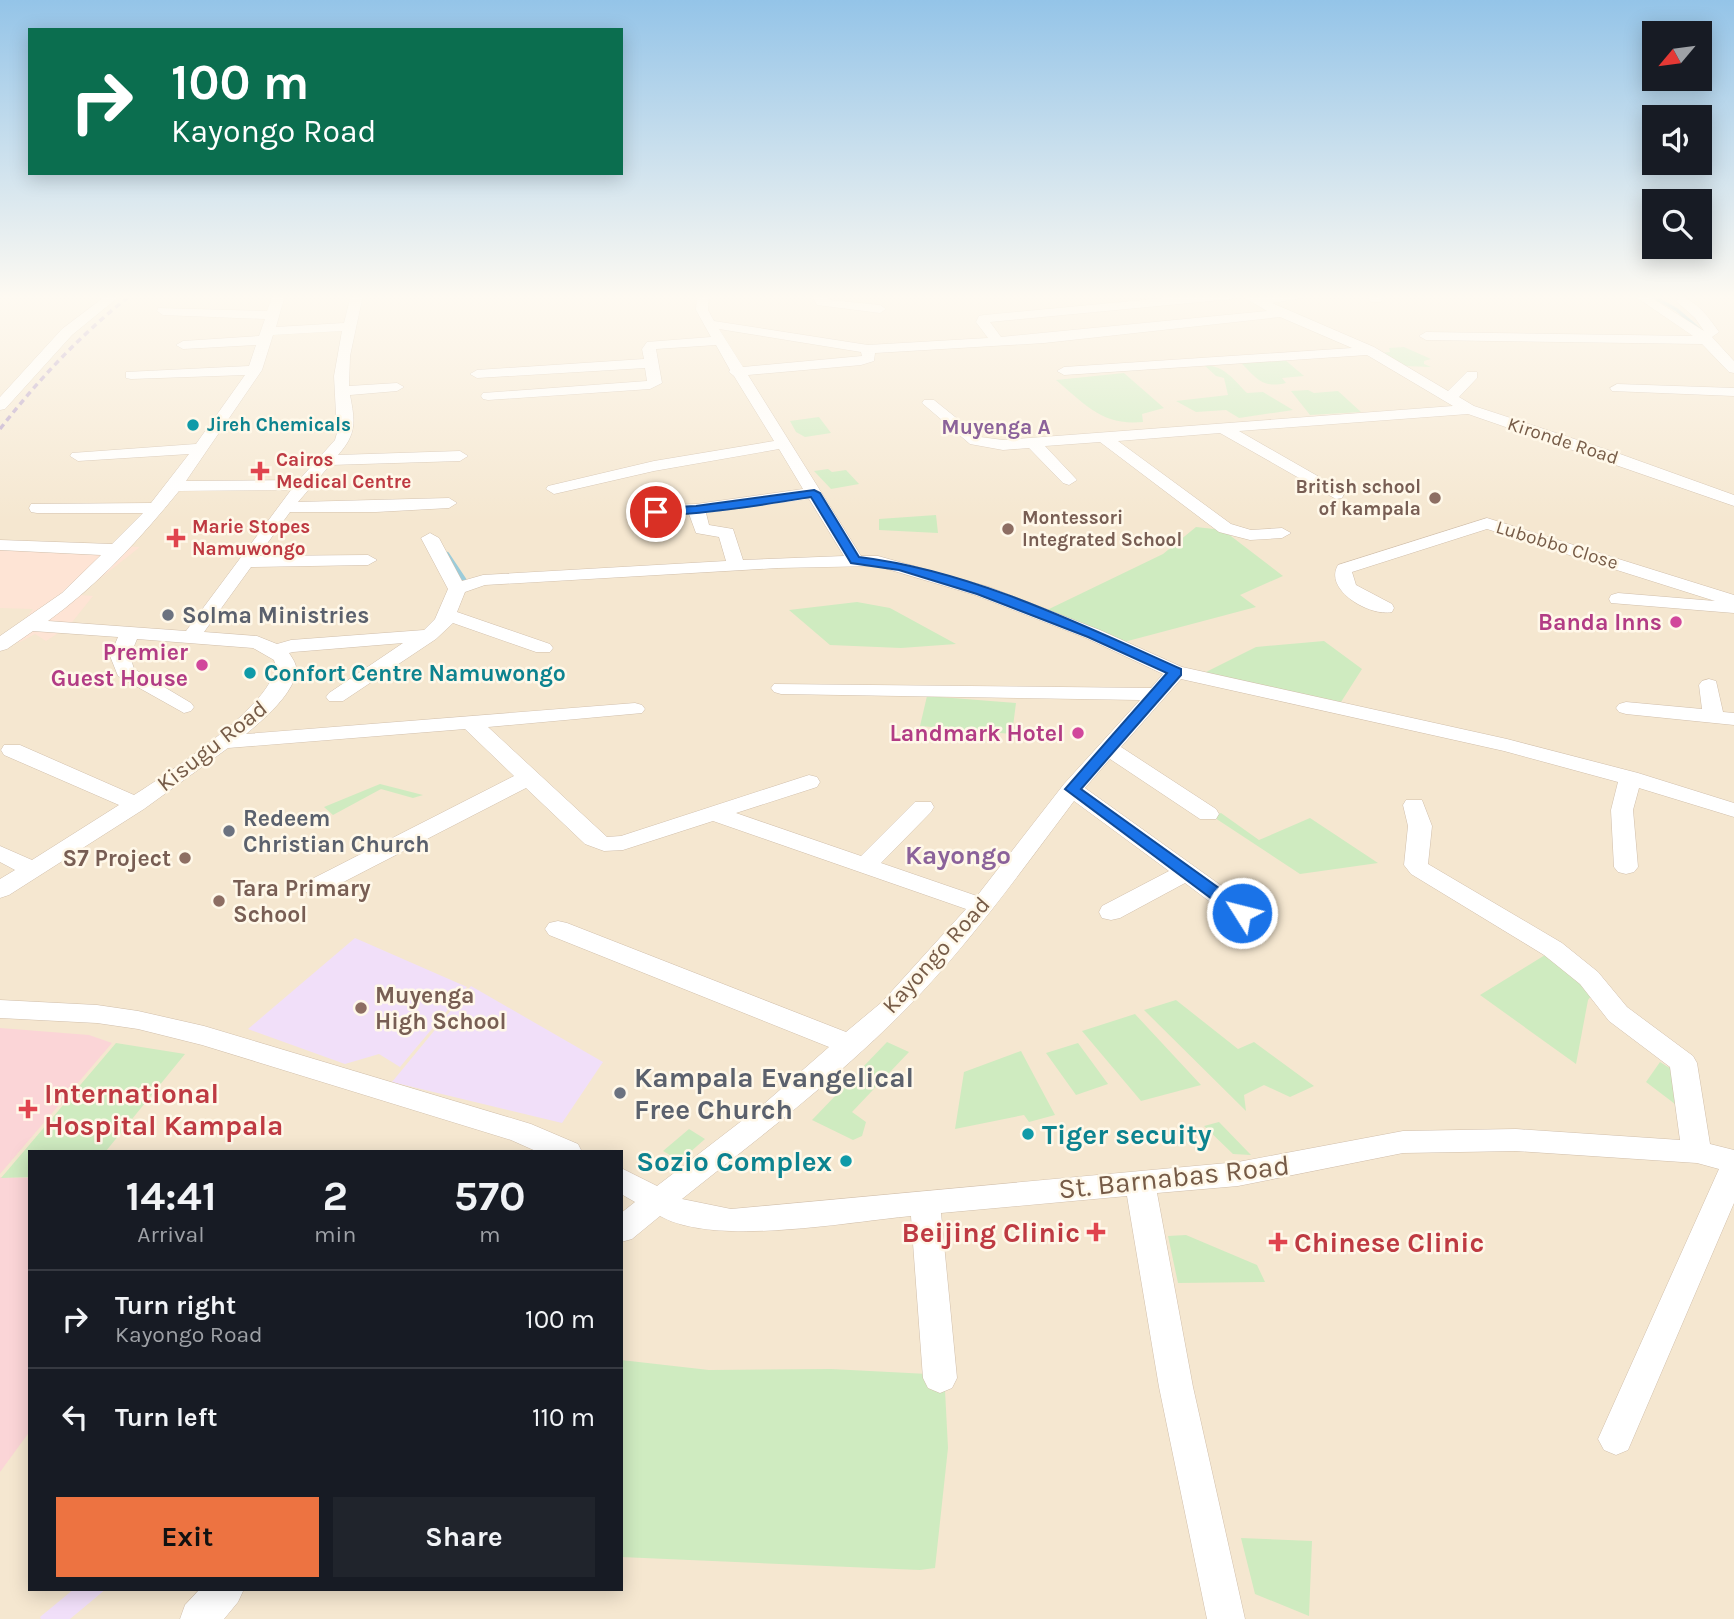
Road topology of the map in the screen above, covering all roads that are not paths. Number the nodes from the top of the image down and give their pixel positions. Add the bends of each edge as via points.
1 (255, 370) edge
2 (32, 371) edge
3 (241, 371) edge
4 (342, 371) edge
5 (532, 371) edge
6 (653, 371) edge
7 (752, 371) edge
8 (1064, 371) dead end
9 (1070, 371) edge
10 (1403, 371) edge
11 (736, 372) joint
12 (477, 374) dead end
13 (131, 375) dead end
14 (1472, 375) dead end
15 (397, 387) dead end
16 (1617, 388) dead end
17 (342, 391) junction
18 (1734, 392) edge
19 (488, 396) dead end
20 (1449, 398) junction
21 (929, 403) dead end
22 (0, 406) edge
23 (1469, 409) junction
24 (1221, 427) junction
25 (1104, 438) junction
26 (1033, 443) junction
27 (781, 444) junction
28 (986, 444) junction
29 (202, 449) junction
30 (78, 456) dead end
31 (460, 456) dead end
32 (977, 459) dead end
33 (325, 460) junction
34 (1069, 480) dead end
35 (303, 485) junction
36 (174, 486) junction
37 (554, 489) dead end
38 (814, 493) junction
39 (1336, 494) dead end
40 (1734, 501) edge
41 (449, 503) dead end
42 (285, 507) junction
43 (37, 508) dead end
44 (156, 508) junction
45 (696, 509) junction
46 (637, 511) dead end
47 (1282, 533) dead end
48 (430, 538) dead end
49 (0, 545) edge
50 (118, 550) junction
51 (368, 560) dead end
52 (855, 560) junction
53 (245, 562) junction
54 (736, 566) junction
55 (457, 589) junction
56 (1618, 599) dead end
57 (1734, 601) edge
58 (1385, 608) dead end
59 (1734, 608) edge
60 (448, 615) junction
61 (29, 625) junction
62 (129, 634) junction
63 (429, 635) junction
64 (191, 637) junction
65 (0, 645) edge
66 (543, 648) dead end
67 (276, 650) junction
68 (1176, 672) junction
69 (1709, 685) dead end
70 (781, 688) dead end
71 (1154, 694) junction
72 (336, 696) dead end
73 (184, 707) dead end
74 (1626, 708) dead end
75 (635, 709) dead end
76 (1724, 718) edge
77 (470, 722) junction
78 (224, 742) junction
79 (1109, 749) junction
80 (12, 750) dead end
81 (528, 778) junction
82 (1630, 778) junction
83 (809, 782) dead end
84 (1072, 789) junction
85 (136, 804) junction
86 (1414, 806) dead end
87 (923, 807) dead end
88 (1734, 810) edge
89 (715, 814) junction
90 (1208, 814) dead end
91 (0, 853) edge
92 (865, 866) junction
93 (1626, 867) dead end
94 (33, 870) junction
95 (1186, 872) junction
96 (315, 887) dead end
97 (0, 890) edge
98 (982, 906) junction
99 (1111, 912) dead end
100 (1242, 913) dead end
101 (558, 929) dead end
102 (0, 1009) edge
103 (851, 1045) junction
104 (563, 1150) edge
105 (1697, 1152) junction
106 (1734, 1161) edge
107 (1734, 1168) edge
108 (623, 1181) edge
109 (1140, 1184) junction
110 (659, 1201) junction
111 (925, 1203) junction
112 (623, 1228) edge
113 (940, 1378) dead end
114 (1616, 1439) dead end
115 (223, 1591) edge
116 (199, 1619) edge
117 (1226, 1619) edge

1 - 29 street
2 - 22 street
3 - 13 street
4 - 17 street
5 - 12 street
6 - 19 street via 654,383 650,385
7 - 11 street
8 - 9 street
10 - 20 street, Kironde Road
11 - 27 street
14 - 20 street
15 - 17 street
16 - 18 street
17 - 33 street via 348,428
20 - 23 street, Kironde Road
21 - 28 street via 970,438
23 - 24 street
23 - 40 street, Kironde Road
24 - 25 street
24 - 39 street
25 - 26 street
25 - 47 street via 1225,528 1250,536
26 - 28 street
26 - 34 street
27 - 37 street
27 - 38 street
28 - 32 street
29 - 30 street
29 - 36 street
31 - 33 street
33 - 35 street
35 - 36 street
35 - 42 street
36 - 44 street
38 - 45 street
38 - 52 street
41 - 42 street
42 - 53 street
43 - 44 street
44 - 50 street
45 - 46 street
45 - 54 street via 702,529 727,533
48 - 55 street
49 - 50 street
50 - 61 street via 69,597
51 - 53 street
52 - 54 street
52 - 68 street via 901,566 982,591
53 - 64 street
54 - 55 street via 503,577
55 - 60 street
56 - 59 street
57 - 58 street, Lubobbo Close via 1487,523 1342,573 1354,593
60 - 63 street
60 - 66 street
61 - 62 street
61 - 65 street
62 - 64 street
62 - 73 street via 120,656 125,672
63 - 67 street
63 - 72 street
64 - 67 street via 257,642
67 - 78 street, Kisugu Road via 286,664 280,689
68 - 71 street, Kayongo Road
68 - 82 street via 1507,745
69 - 76 street
70 - 71 street
71 - 79 street, Kayongo Road
74 - 76 street
75 - 77 street
77 - 78 street
77 - 81 street
78 - 85 street, Kisugu Road
79 - 84 street, Kayongo Road
79 - 90 street
80 - 85 street
81 - 89 street via 604,844 623,843
81 - 96 street
82 - 88 street
82 - 93 street via 1622,810
83 - 89 street
84 - 95 street
84 - 98 street, Kayongo Road
85 - 94 street, Kisugu Road
86 - 105 street via 1420,826 1419,869 1553,949 1589,978 1618,1014 1683,1063
87 - 92 street
89 - 92 street
91 - 94 street
92 - 98 street
94 - 97 street, Kisugu Road
95 - 99 street
95 - 100 street
98 - 103 street, Kayongo Road via 891,1008
101 - 103 street
102 - 104 street via 138,1020 521,1132
103 - 110 street, Kayongo Road
105 - 106 street, St. Barnabas Road
105 - 109 street, St. Barnabas Road via 1516,1140 1403,1142 1292,1165
107 - 114 street
108 - 110 street, St. Barnabas Road
109 - 111 street, St. Barnabas Road
109 - 117 street via 1176,1387
110 - 111 street, St. Barnabas Road via 680,1213 731,1222
110 - 112 street, Kayongo Road
111 - 113 street
115 - 116 street

